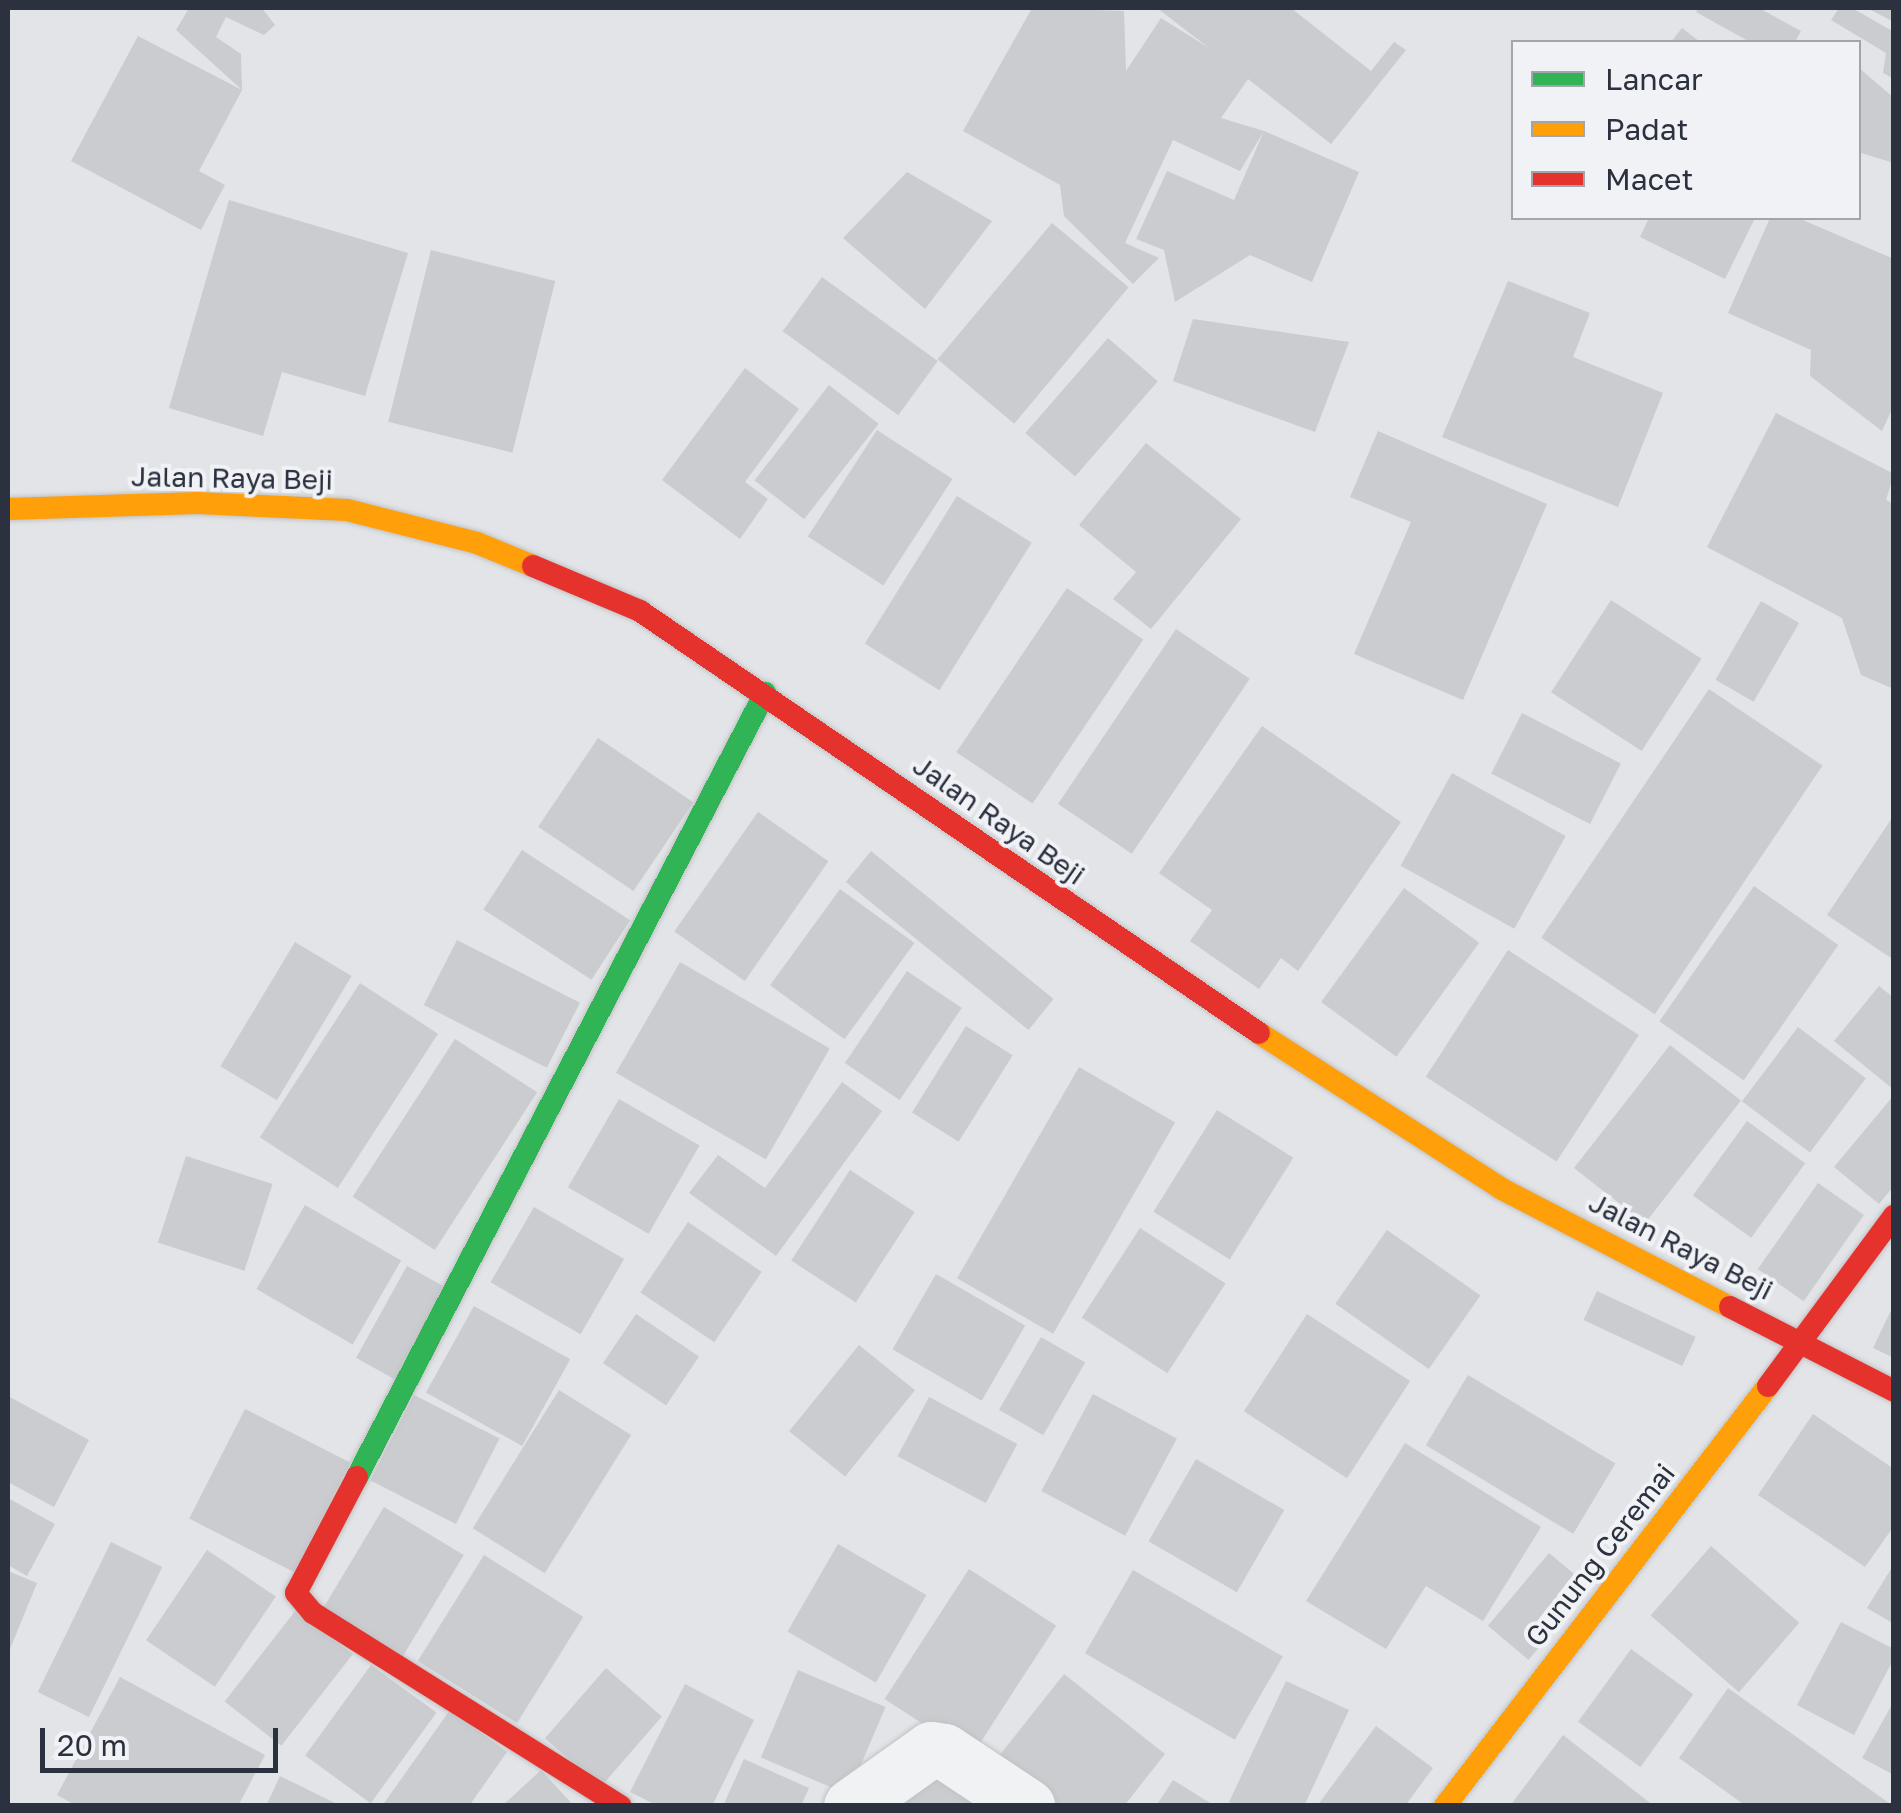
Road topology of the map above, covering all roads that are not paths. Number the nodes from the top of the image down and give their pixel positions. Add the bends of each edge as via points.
1 (8, 509) edge
2 (764, 693) junction
3 (1894, 1216) edge
4 (1802, 1342) junction
5 (1894, 1390) edge
6 (620, 1806) edge
7 (851, 1806) edge
8 (1026, 1806) edge
9 (1445, 1806) edge

1 - 2 street, Jalan Raya Beji via 198,503 348,510 477,543 581,584 640,611
2 - 4 street, Jalan Raya Beji via 1165,973 1502,1189
2 - 6 street via 296,1592 313,1613
3 - 4 street, Gunung Ceremai
4 - 5 street, Jalan Raya Beji
4 - 9 street, Gunung Ceremai
7 - 8 street via 930,1749 944,1751

